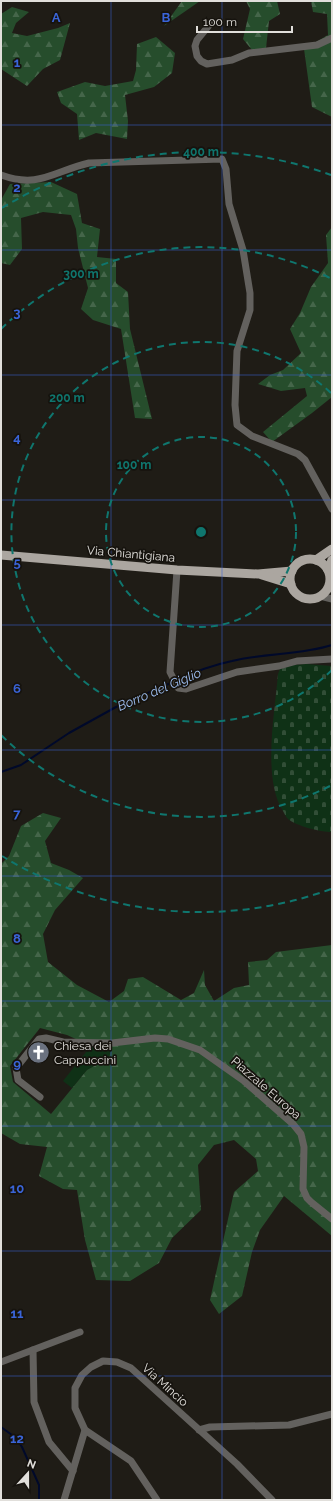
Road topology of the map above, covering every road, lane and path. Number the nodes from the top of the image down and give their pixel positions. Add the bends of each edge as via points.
1 (211, 23) dead end
2 (332, 38) edge
3 (1, 175) edge
4 (332, 509) edge
5 (332, 549) edge
6 (1, 555) edge
7 (316, 560) junction
8 (332, 560) edge
9 (176, 570) junction
10 (328, 570) junction
11 (292, 571) junction
12 (258, 574) junction
13 (291, 584) junction
14 (330, 587) edge
15 (320, 596) junction
16 (332, 599) edge
17 (332, 659) edge
18 (40, 1097) dead end
19 (332, 1219) edge
20 (80, 1332) dead end
21 (33, 1350) junction
22 (1, 1362) edge
23 (332, 1414) edge
24 (85, 1430) junction
25 (199, 1430) junction
26 (73, 1470) junction
27 (64, 1500) edge
28 (157, 1500) edge
29 (272, 1500) edge

1 - 2 street via 195,46 199,59 210,64 232,60 249,53 317,45
3 - 4 street via 29,181 44,179 89,163 222,160 226,170 229,204 243,250 250,293 250,310 237,351 235,405 238,425 252,436 298,454 306,460
5 - 7 main road
6 - 9 main road, Via Chiantigiana
7 - 10 main road
7 - 11 main road via 305,560
8 - 10 main road
9 - 12 main road, Via Chiantigiana
9 - 17 street via 170,672 178,688 186,689 237,672 297,661
10 - 14 main road
11 - 12 main road, Via Chiantigiana
11 - 13 main road
12 - 13 main road, Via Chiantigiana
13 - 15 main road, Via Chiantigiana via 293,590 303,597
14 - 15 main road
15 - 16 street
18 - 19 street, Piazzale Europa via 18,1080 16,1068 39,1039 112,1043 156,1038 168,1039 200,1050 244,1081 301,1134 304,1147 303,1189 307,1198
20 - 21 street
21 - 22 street
21 - 26 street via 34,1402 49,1442
23 - 25 street via 289,1425 210,1427
24 - 25 street, Via Mincio via 75,1408 74,1388 82,1375 103,1361 117,1362 130,1368
24 - 26 street
24 - 28 street via 131,1461
25 - 29 street, Via Mincio
26 - 27 street

